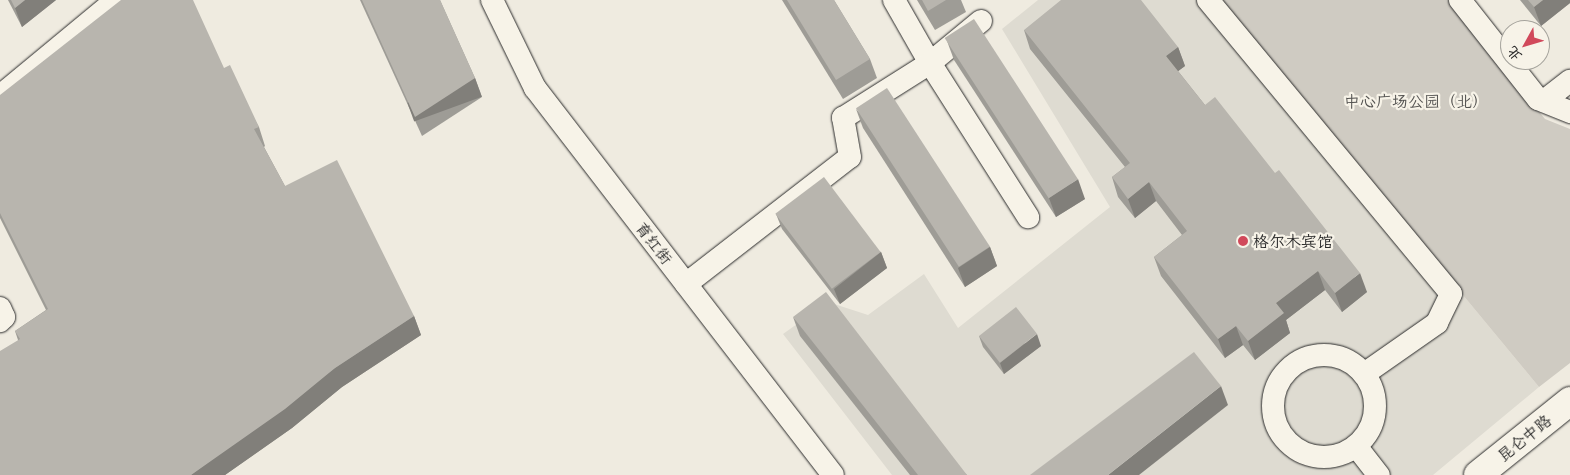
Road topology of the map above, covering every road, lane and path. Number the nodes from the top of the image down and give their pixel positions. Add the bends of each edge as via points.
1 (116, 0) edge
2 (492, 0) edge
3 (894, 0) edge
4 (1208, 0) edge
5 (1460, 0) edge
6 (981, 21) dead end
7 (930, 63) junction
8 (1570, 81) edge
9 (0, 96) edge
10 (1544, 102) junction
11 (1570, 112) edge
12 (1028, 217) dead end
13 (686, 284) junction
14 (0, 308) edge
15 (0, 320) edge
16 (1364, 374) junction
17 (1570, 400) edge
18 (1356, 446) junction
19 (833, 475) edge
20 (1379, 475) edge
21 (1478, 475) edge

1 - 9 street
2 - 13 street, 育红街 via 535,88
3 - 7 street
4 - 16 street via 1451,294 1437,323
5 - 10 street via 1538,99
6 - 7 street
7 - 12 street
7 - 13 street via 843,118 850,157
8 - 10 street
10 - 11 street
13 - 19 street, 育红街
14 - 15 street via 4,318
16 - 18 street via 1376,404 1374,420
16 - 18 street via 1351,362 1317,355 1300,361 1286,372 1276,387 1273,404 1275,422 1284,438 1296,449 1326,457 1342,454
17 - 21 main road, 昆仑中路
18 - 20 street

